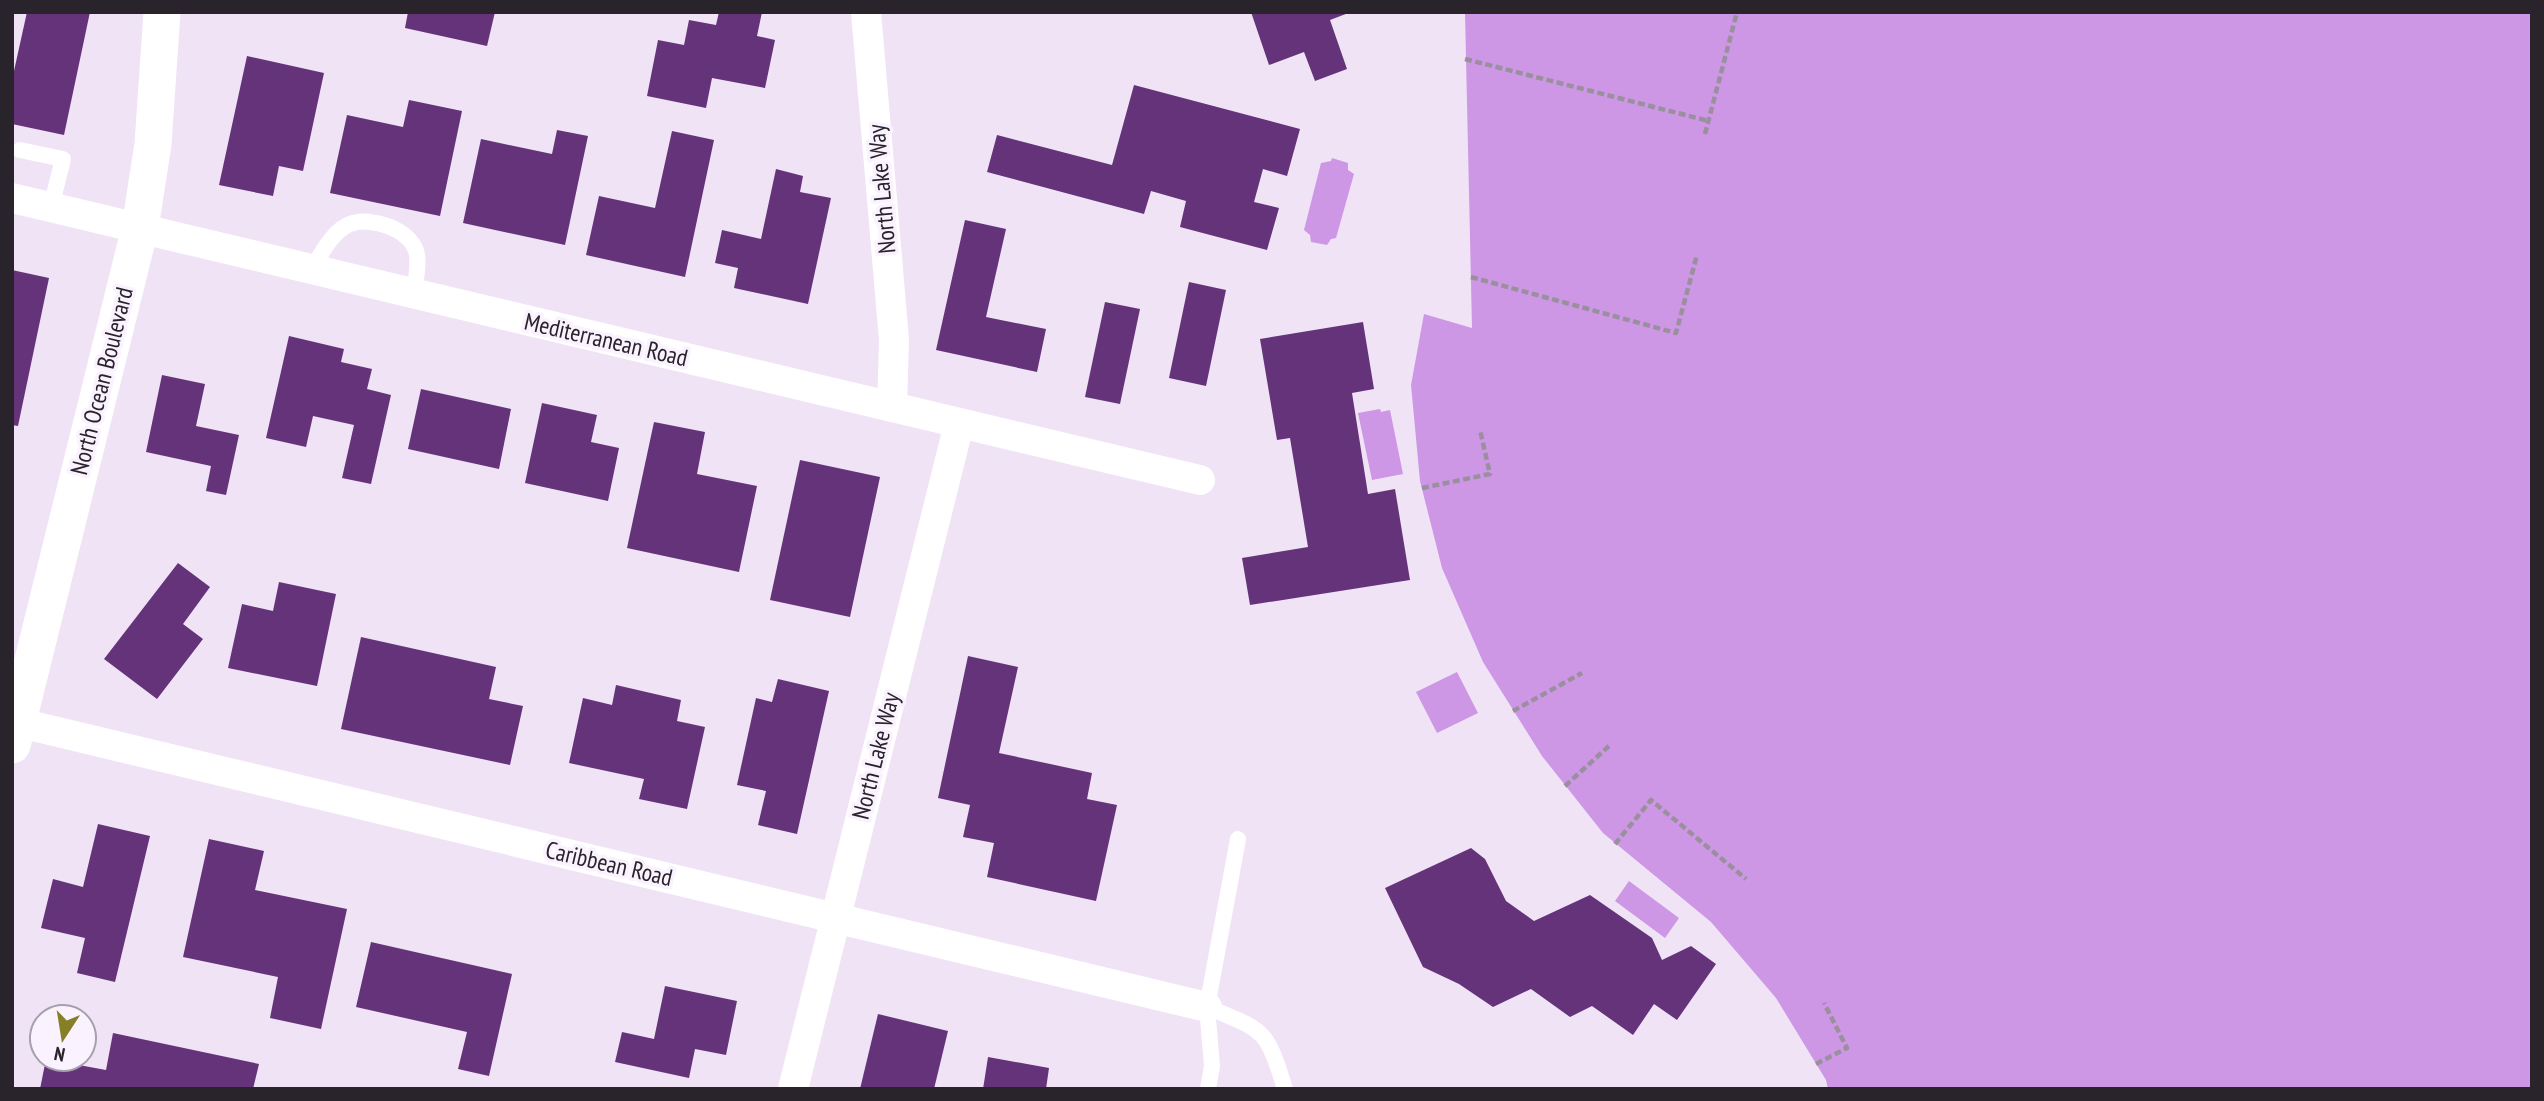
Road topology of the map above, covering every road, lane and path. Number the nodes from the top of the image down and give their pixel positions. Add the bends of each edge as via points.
1 (162, 12) edge
2 (866, 12) edge
3 (1737, 12) edge
4 (1465, 60) dead end
5 (1709, 121) junction
6 (1705, 134) dead end
7 (20, 150) dead end
8 (12, 198) edge
9 (51, 207) junction
10 (140, 228) junction
11 (1697, 255) dead end
12 (311, 270) junction
13 (1471, 277) dead end
14 (414, 295) junction
15 (892, 407) junction
16 (959, 424) junction
17 (1479, 430) dead end
18 (1199, 481) dead end
19 (1422, 488) dead end
20 (1582, 673) dead end
21 (1513, 710) dead end
22 (14, 730) edge
23 (1609, 746) dead end
24 (1565, 786) dead end
25 (1238, 839) dead end
26 (1615, 844) dead end
27 (1746, 879) dead end
28 (835, 918) junction
29 (1824, 1003) dead end
30 (1207, 1007) junction
31 (1816, 1064) dead end
32 (793, 1089) edge
33 (1208, 1089) edge
34 (1284, 1089) edge

1 - 10 street, North Ocean Boulevard via 153,144
2 - 15 street, North Lake Way via 894,340
3 - 5 path
4 - 5 path
5 - 6 path
7 - 9 lane via 63,159
8 - 9 street, Mediterranean Road
9 - 10 street, Mediterranean Road
10 - 12 street, Mediterranean Road
10 - 22 street, North Ocean Boulevard
11 - 13 path via 1675,333
12 - 14 street, Mediterranean Road
12 - 14 lane via 331,239 350,224 380,222 405,233 417,252
14 - 15 street, Mediterranean Road
15 - 16 street, Mediterranean Road
16 - 18 street, Mediterranean Road
16 - 28 street, North Lake Way
17 - 19 path via 1490,474
20 - 21 path
22 - 28 street, Caribbean Road
23 - 24 path
25 - 30 lane
26 - 27 path via 1651,800
28 - 30 street, Caribbean Road
28 - 32 street, North Lake Way
29 - 31 path via 1847,1048
30 - 33 lane via 1212,1066
30 - 34 lane via 1256,1028 1268,1040

